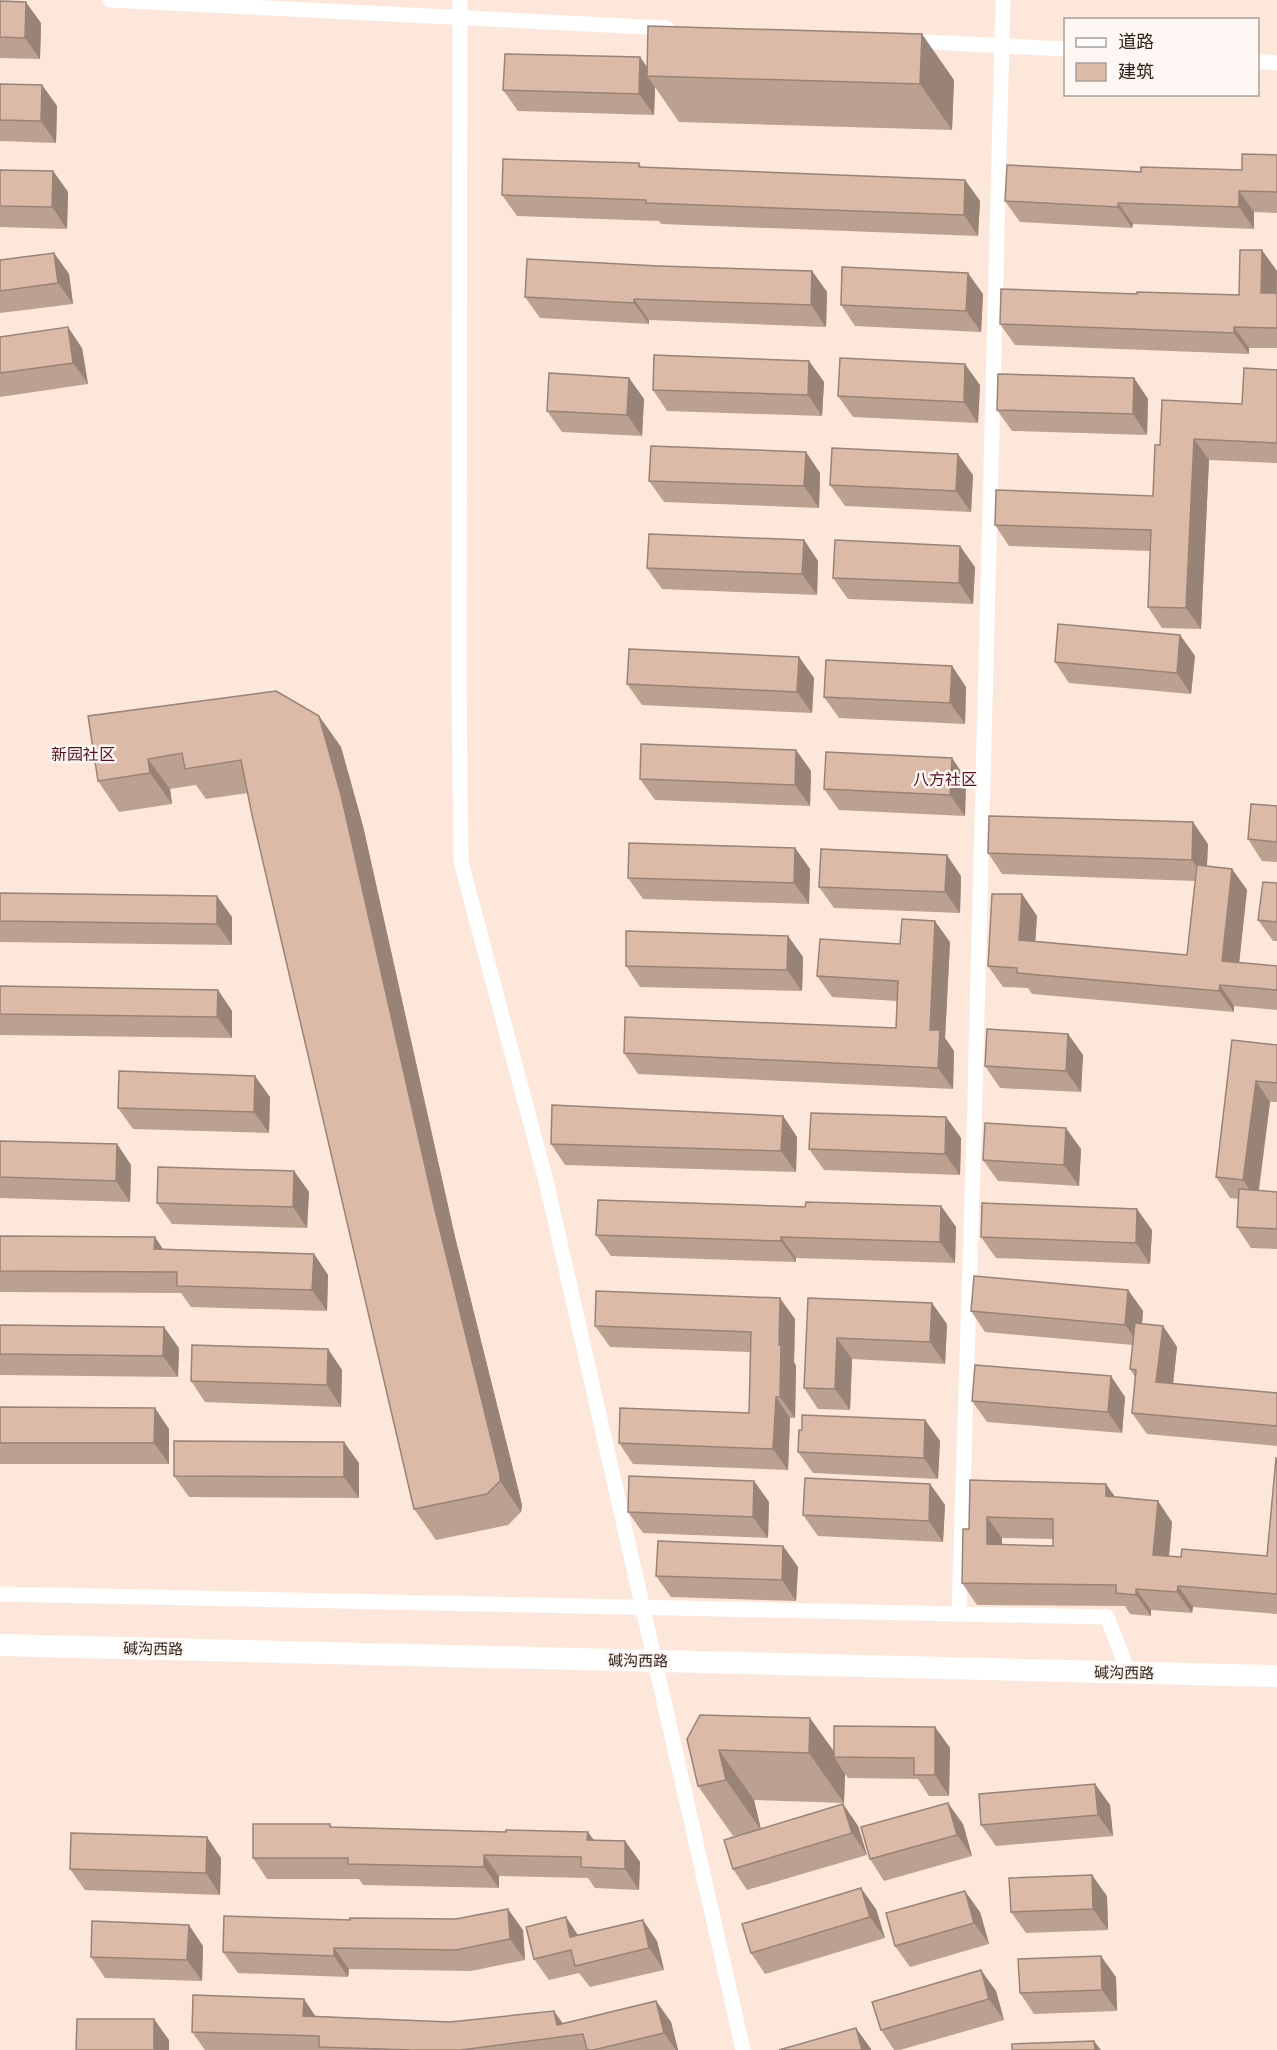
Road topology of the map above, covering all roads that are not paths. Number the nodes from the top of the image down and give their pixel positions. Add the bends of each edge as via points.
1 (110, 0) edge
2 (460, 0) edge
3 (1003, 0) edge
4 (459, 17) junction
5 (684, 29) edge
6 (896, 40) edge
7 (1003, 46) junction
8 (1064, 49) edge
9 (1259, 61) edge
10 (1277, 63) edge
11 (0, 1594) edge
12 (641, 1607) junction
13 (959, 1614) junction
14 (0, 1645) edge
15 (654, 1661) junction
16 (1129, 1673) junction
17 (1277, 1676) edge
18 (743, 2050) edge

1 - 4 street
2 - 4 street
3 - 7 street
4 - 5 street
4 - 12 street via 461,862 546,1181
6 - 7 street
7 - 8 street
7 - 13 street
9 - 10 street
11 - 12 street
12 - 13 street
12 - 15 street
13 - 16 street via 1107,1617
14 - 15 street, 碱沟西路
15 - 16 street, 碱沟西路
15 - 18 street
16 - 17 street, 碱沟西路

